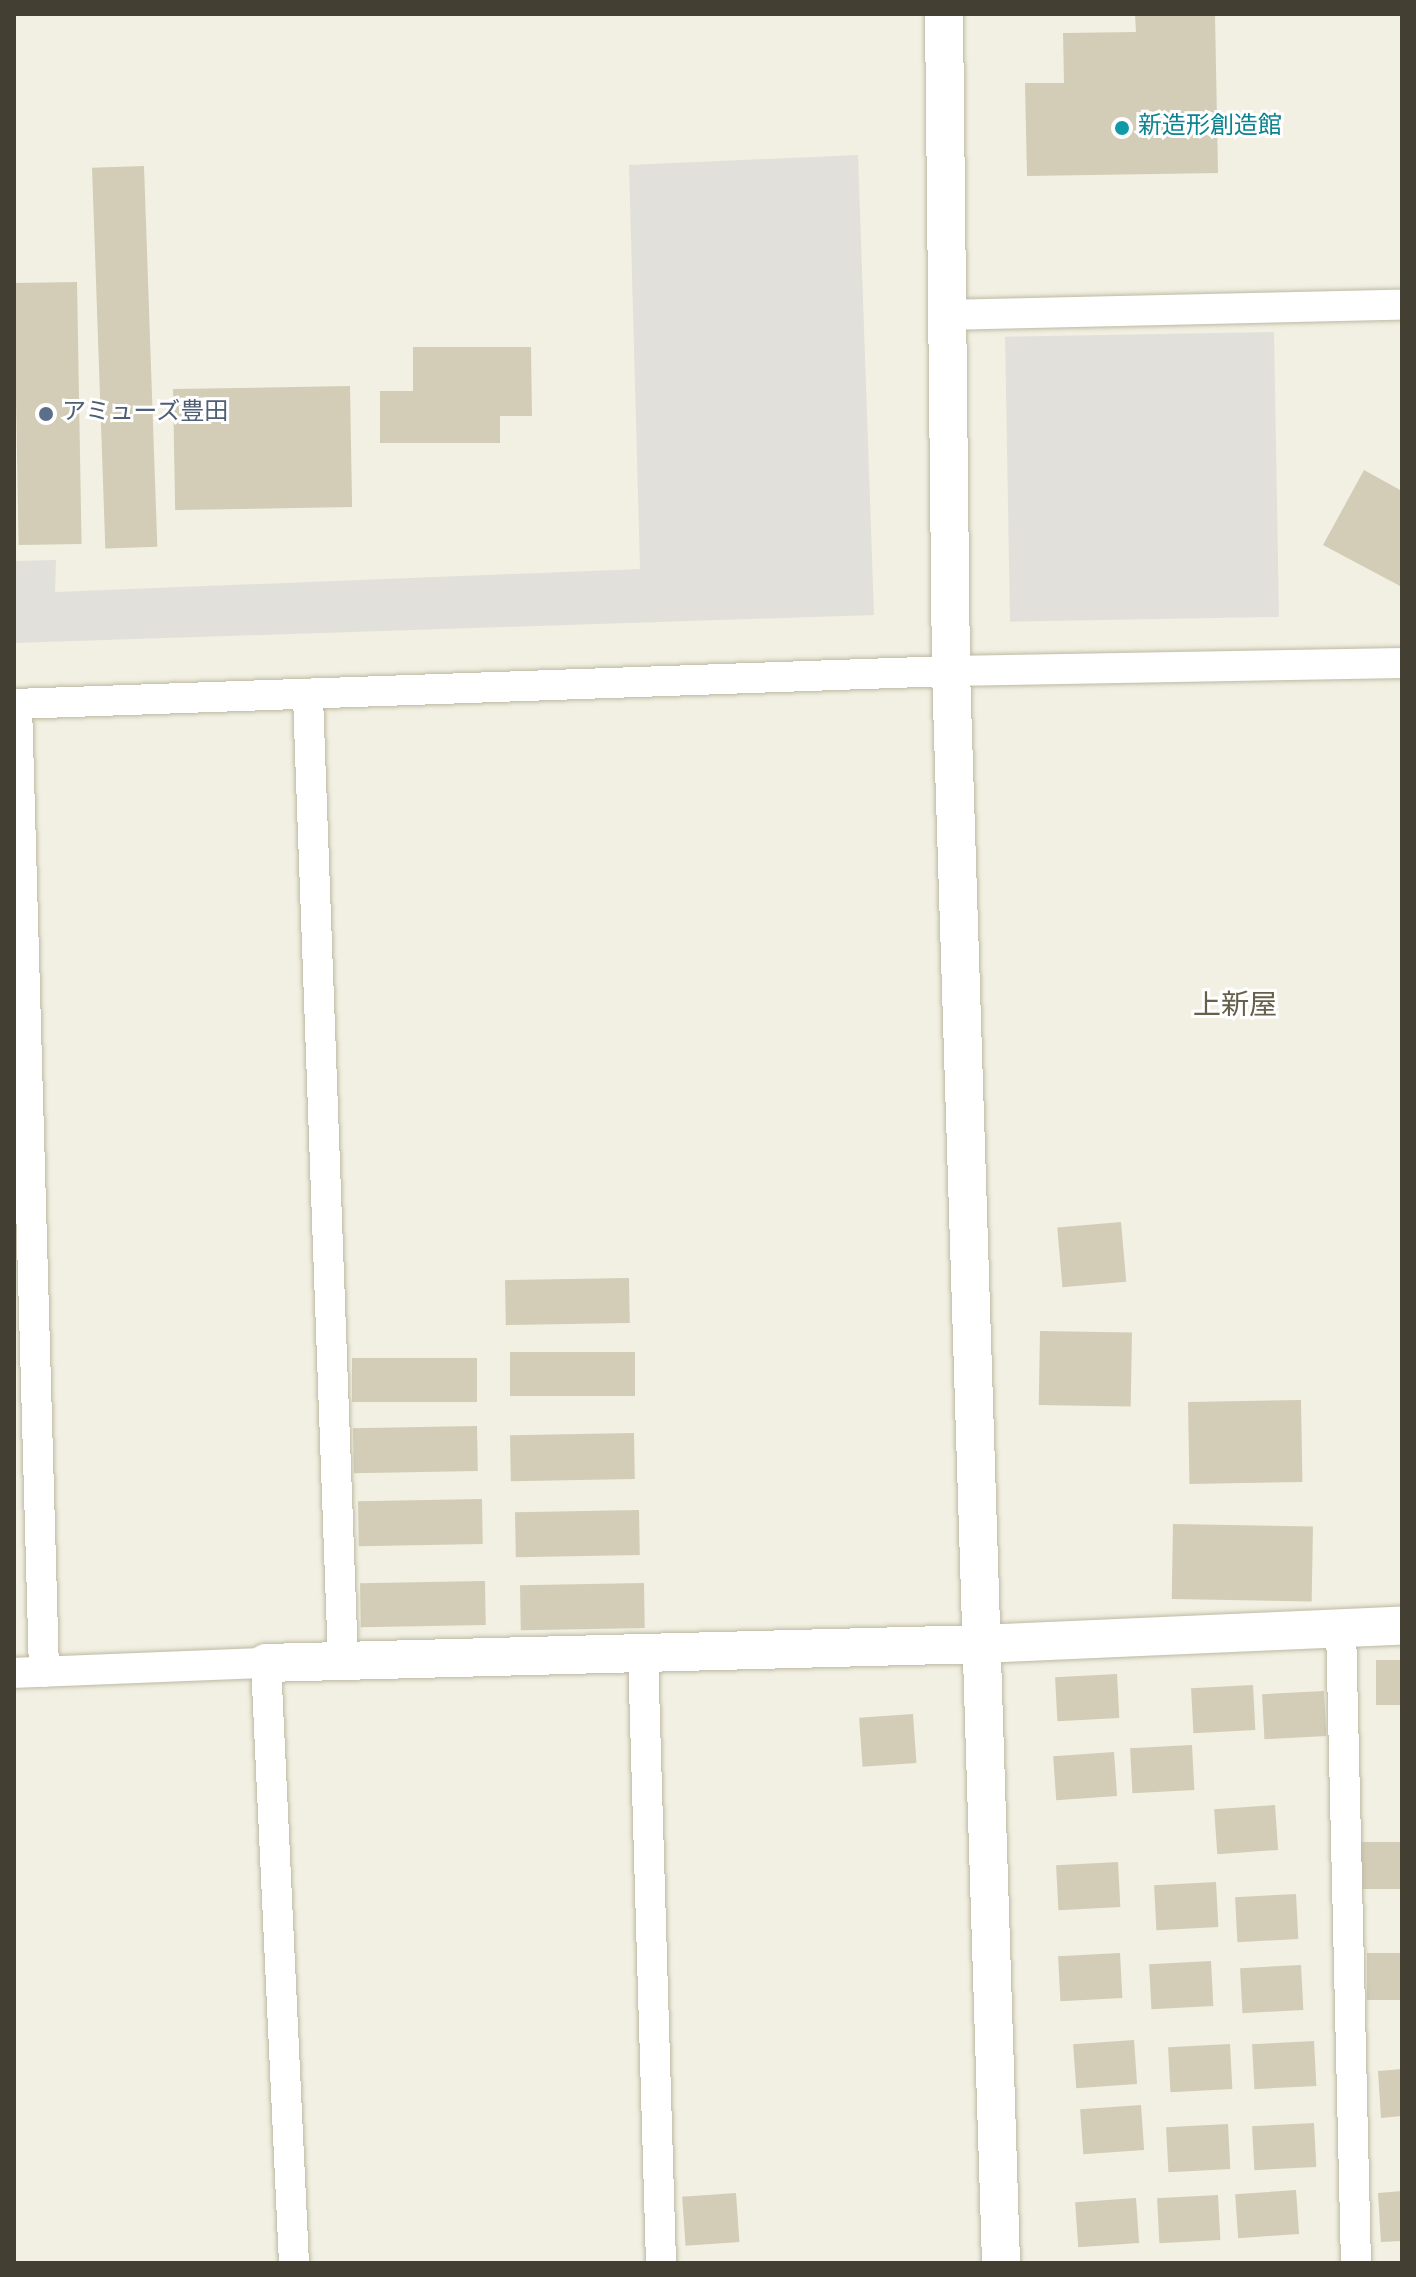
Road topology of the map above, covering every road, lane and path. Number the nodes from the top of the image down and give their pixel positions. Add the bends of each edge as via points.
1 (944, 14) edge
2 (1402, 305) edge
3 (947, 315) junction
4 (1402, 663) edge
5 (951, 671) junction
6 (308, 697) junction
7 (15, 704) edge
8 (1402, 1626) edge
9 (1341, 1628) junction
10 (982, 1644) junction
11 (643, 1653) junction
12 (343, 1662) junction
13 (266, 1663) junction
14 (44, 1672) junction
15 (14, 1673) edge
16 (294, 2263) edge
17 (661, 2263) edge
18 (1001, 2263) edge
19 (1356, 2263) edge

1 - 3 street
2 - 3 street
3 - 5 street
4 - 5 street
5 - 6 street
5 - 10 street
6 - 7 street
6 - 12 street
7 - 14 street
8 - 9 street
9 - 10 street
9 - 19 street
10 - 11 street
10 - 18 street
11 - 12 street
11 - 17 street
12 - 13 street
13 - 14 street
13 - 16 street
14 - 15 street

